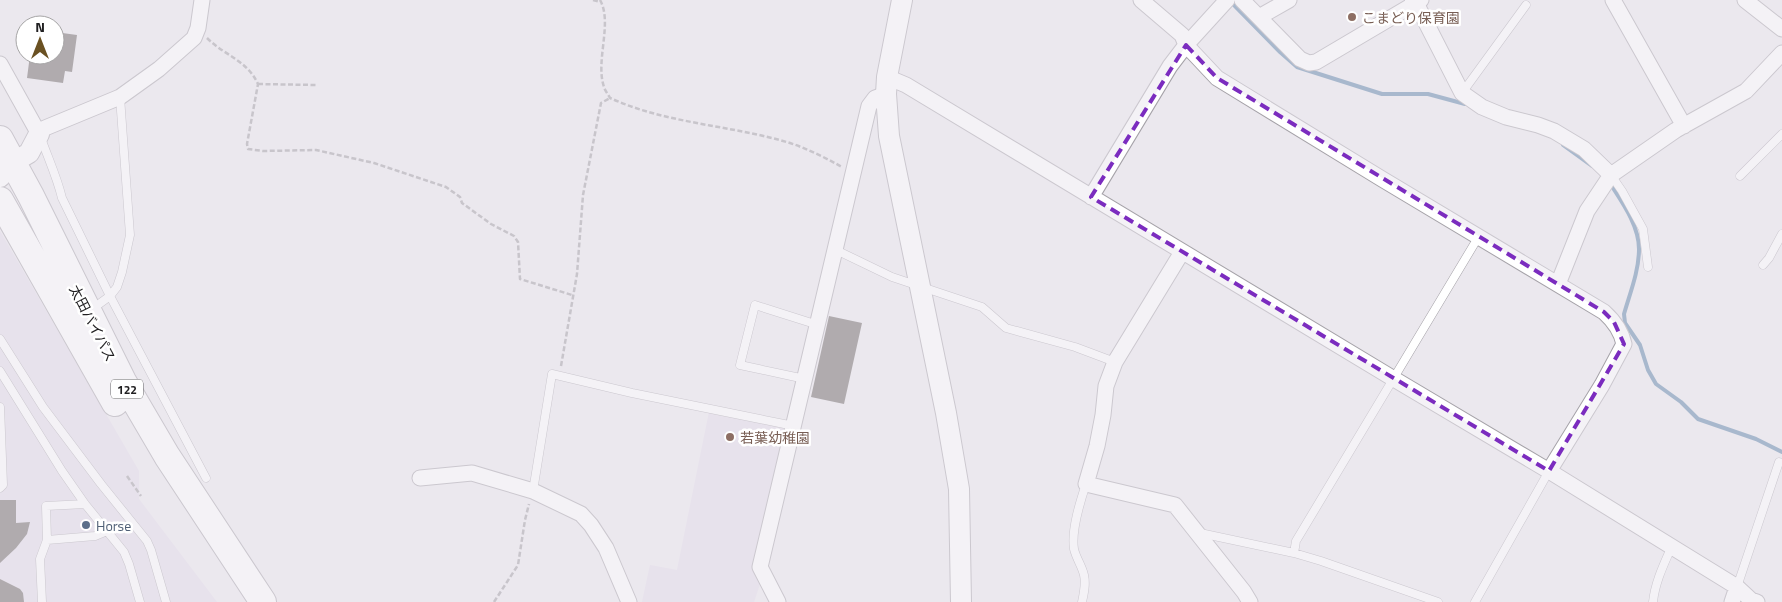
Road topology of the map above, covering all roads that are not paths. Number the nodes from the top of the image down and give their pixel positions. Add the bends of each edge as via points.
1 (202, 0) edge
2 (902, 0) edge
3 (1141, 0) edge
4 (1227, 0) edge
5 (1242, 0) edge
6 (1289, 0) edge
7 (1613, 0) edge
8 (1745, 0) edge
9 (1417, 1) edge
10 (1526, 5) dead end
11 (1259, 17) junction
12 (1782, 29) edge
13 (1186, 45) junction
14 (1782, 53) edge
15 (0, 64) edge
16 (886, 86) junction
17 (1462, 93) junction
18 (120, 97) junction
19 (1684, 126) junction
20 (39, 134) junction
21 (1782, 134) edge
22 (0, 139) edge
23 (4, 168) edge
24 (1611, 175) junction
25 (1740, 176) dead end
26 (1091, 197) junction
27 (0, 200) edge
28 (1782, 234) edge
29 (1479, 236) junction
30 (836, 250) junction
31 (1182, 252) junction
32 (1763, 265) dead end
33 (1648, 267) dead end
34 (1558, 284) junction
35 (919, 285) junction
36 (110, 296) junction
37 (86, 309) junction
38 (818, 325) junction
39 (0, 339) edge
40 (1115, 362) junction
41 (0, 371) edge
42 (805, 379) junction
43 (1394, 379) junction
44 (0, 407) edge
45 (794, 426) junction
46 (1779, 462) dead end
47 (1550, 471) junction
48 (206, 478) dead end
49 (420, 478) dead end
50 (1086, 484) junction
51 (0, 488) edge
52 (533, 491) junction
53 (85, 504) junction
54 (107, 531) junction
55 (1195, 532) junction
56 (47, 540) junction
57 (1671, 548) junction
58 (1294, 553) junction
59 (1734, 595) edge
60 (42, 602) edge
61 (140, 602) edge
62 (166, 602) edge
63 (242, 602) edge
64 (263, 602) edge
65 (629, 602) edge
66 (778, 602) edge
67 (961, 602) edge
68 (1082, 602) edge
69 (1250, 602) edge
70 (1438, 602) edge
71 (1475, 602) edge
72 (1653, 602) edge
73 (1757, 602) edge

1 - 18 street via 194,38 159,70
2 - 16 street
3 - 13 street via 1182,35
4 - 13 street
5 - 11 street
6 - 11 street
7 - 19 street
8 - 12 street
9 - 11 street via 1316,62 1309,63 1300,60
9 - 17 street
10 - 17 lane
13 - 26 street
13 - 29 street via 1217,78
14 - 19 street via 1746,91
15 - 20 street
16 - 26 street via 906,85
16 - 30 street via 869,106
16 - 35 street via 890,145
17 - 24 street via 1498,114 1554,131 1584,149
18 - 20 street via 45,128
18 - 36 lane via 130,235 122,272
19 - 24 street
20 - 23 street via 29,152
20 - 36 lane via 62,198
21 - 25 lane
22 - 23 highway, 太田バイパス / 122
23 - 37 highway, 太田バイパス / 122 via 31,196
24 - 33 lane via 1644,229
24 - 34 street via 1587,211
26 - 31 street
27 - 63 highway, 太田バイパス / 122 via 107,390
28 - 32 lane
29 - 34 street
29 - 43 lane
30 - 35 lane via 892,277
30 - 38 street
31 - 40 street
31 - 43 street
34 - 47 street via 1604,312 1623,336 1624,344
35 - 40 lane via 982,307 1006,328
35 - 67 street via 959,490
36 - 37 lane
36 - 48 lane
37 - 64 highway, 太田バイパス / 122 via 122,381 167,456
38 - 42 street
38 - 42 lane via 755,305 740,365
39 - 62 lane via 43,407 147,541
40 - 50 street via 1106,386 1097,446
41 - 53 lane
42 - 45 street
43 - 47 street
43 - 58 lane via 1296,542
44 - 51 lane
45 - 52 lane via 552,374
45 - 66 street via 760,567
46 - 59 lane
47 - 57 street
47 - 71 lane
49 - 52 street via 472,473
50 - 55 street via 1175,505
50 - 68 lane via 1079,503 1074,548 1084,575
52 - 65 street via 581,514 591,525 606,548
53 - 54 lane
53 - 56 lane via 46,506
54 - 56 lane via 95,536
54 - 61 lane via 124,552
55 - 58 lane
55 - 69 street
56 - 60 lane via 40,559
57 - 59 street
57 - 72 lane via 1654,591
58 - 70 lane
59 - 73 street

